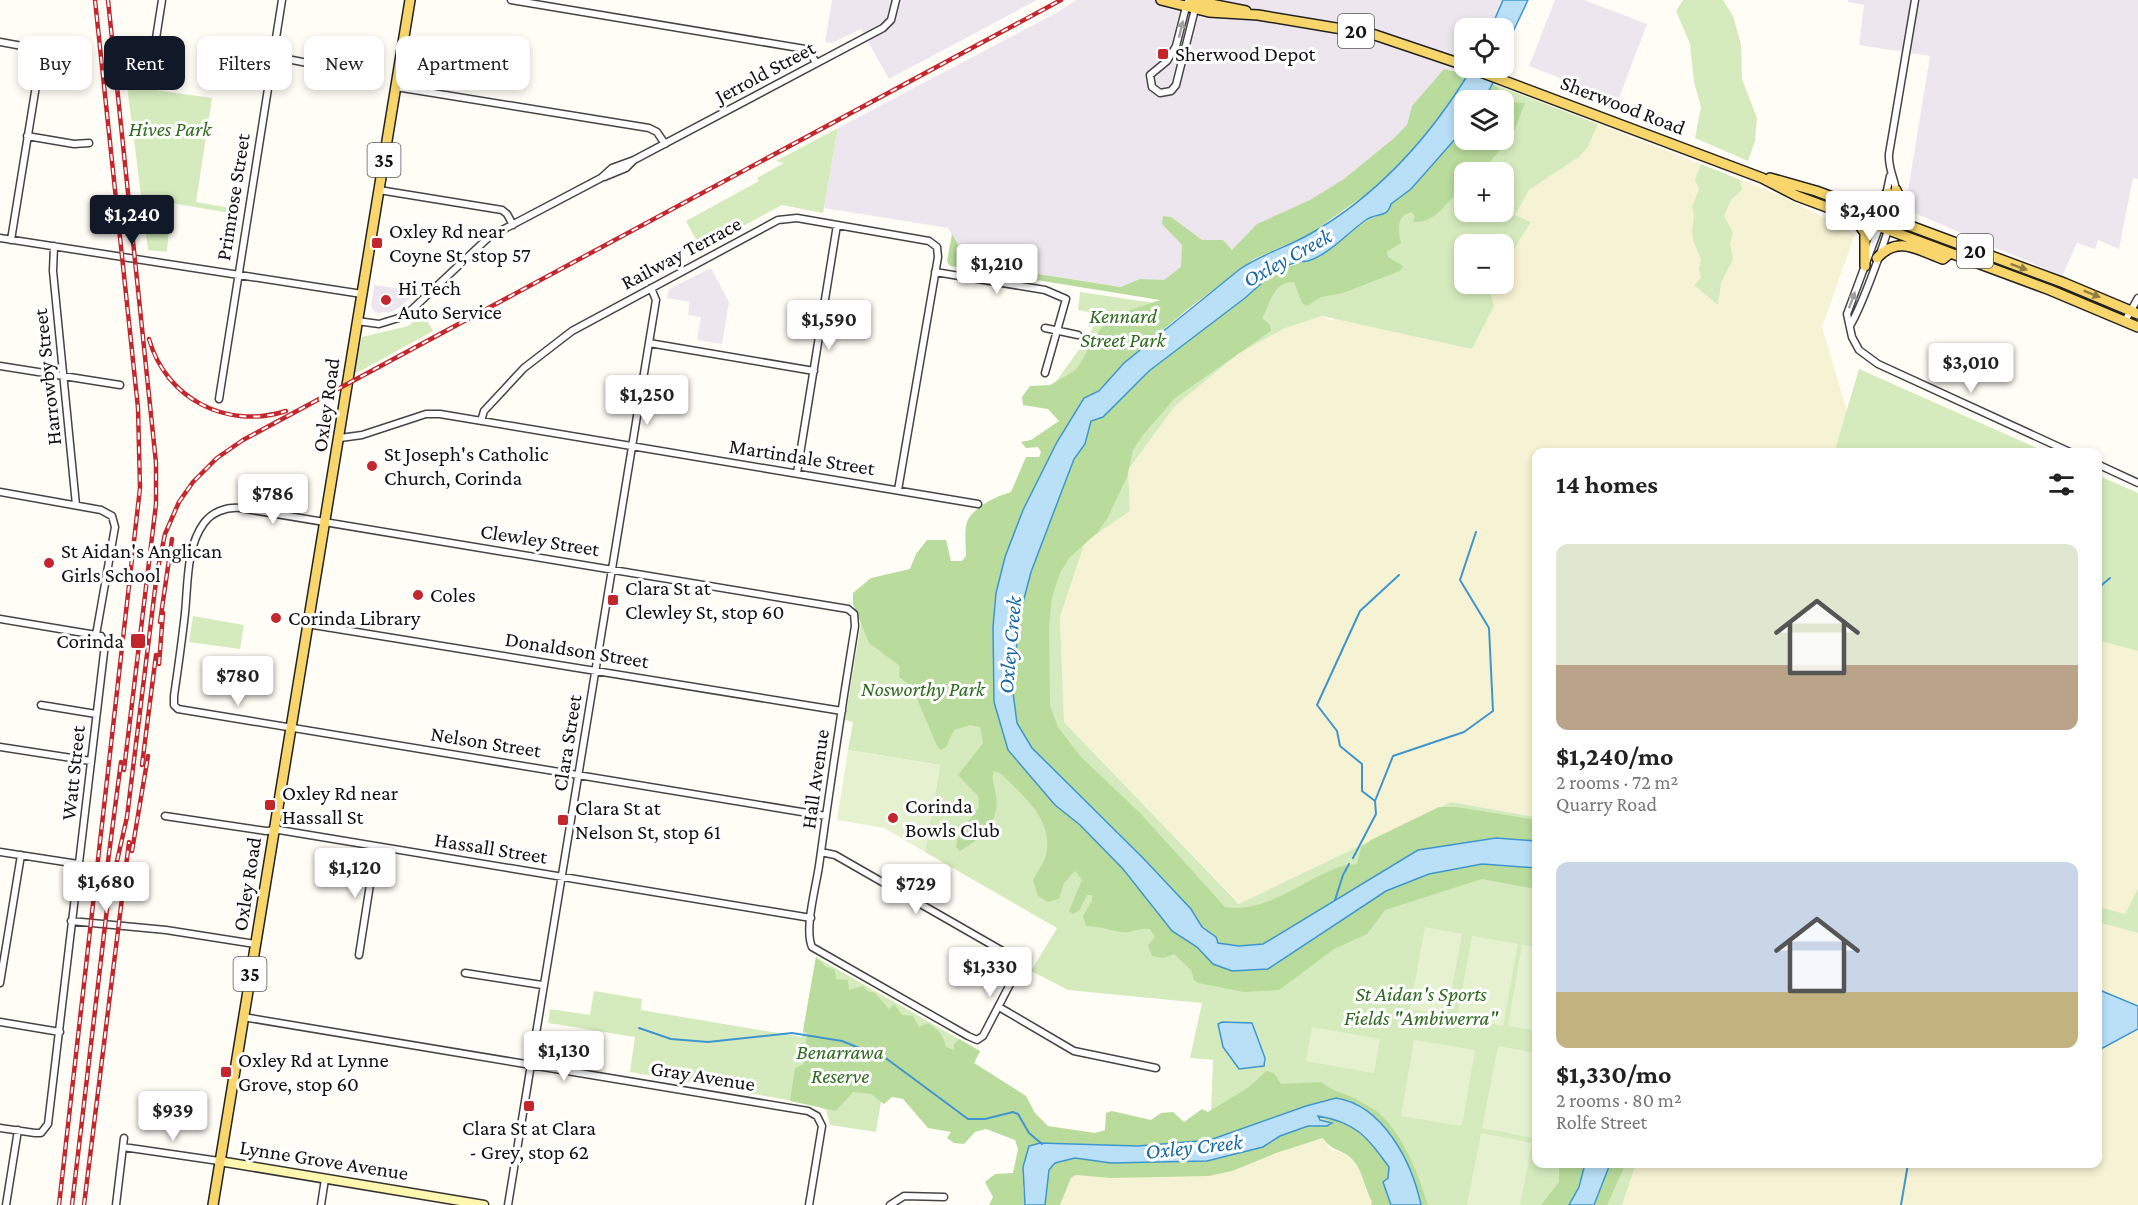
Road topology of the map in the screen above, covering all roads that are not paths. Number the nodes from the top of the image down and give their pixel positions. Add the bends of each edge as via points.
1 (162, 0) edge
2 (282, 0) edge
3 (410, 0) edge
4 (512, 0) edge
5 (896, 0) edge
6 (1161, 0) edge
7 (1915, 0) edge
8 (1191, 4) edge
9 (156, 36) edge
10 (276, 36) edge
11 (404, 36) edge
12 (0, 42) edge
13 (1454, 62) edge
14 (816, 63) junction
15 (1499, 78) edge
16 (396, 87) edge
17 (267, 90) edge
18 (415, 90) edge
19 (27, 136) junction
20 (89, 143) dead end
21 (665, 144) junction
22 (1762, 178) junction
23 (379, 190) junction
24 (1892, 191) junction
25 (1838, 199) junction
26 (1854, 218) junction
27 (1886, 218) junction
28 (513, 225) junction
29 (837, 225) junction
30 (1905, 225) junction
31 (1883, 229) junction
32 (0, 238) edge
33 (11, 240) junction
34 (54, 246) junction
35 (1949, 254) junction
36 (1877, 258) junction
37 (1865, 266) junction
38 (935, 272) junction
39 (237, 274) junction
40 (651, 288) junction
41 (362, 294) junction
42 (2138, 298) edge
43 (2134, 312) edge
44 (357, 321) junction
45 (2126, 321) junction
46 (1850, 326) junction
47 (2138, 327) edge
48 (1045, 328) dead end
49 (1058, 331) junction
50 (1078, 335) dead end
51 (649, 344) junction
52 (0, 366) edge
53 (814, 371) junction
54 (1045, 373) dead end
55 (64, 376) junction
56 (120, 385) dead end
57 (219, 399) dead end
58 (481, 421) junction
59 (340, 438) junction
60 (632, 445) junction
61 (2061, 448) edge
62 (2102, 466) edge
63 (797, 473) junction
64 (2138, 483) edge
65 (898, 490) junction
66 (0, 492) edge
67 (978, 504) dead end
68 (76, 505) junction
69 (326, 522) junction
70 (612, 569) junction
71 (854, 614) joint
72 (0, 619) edge
73 (307, 624) junction
74 (96, 635) junction
75 (595, 669) junction
76 (41, 705) dead end
77 (176, 707) joint
78 (842, 711) junction
79 (96, 714) junction
80 (290, 727) junction
81 (0, 747) edge
82 (92, 761) junction
83 (579, 773) junction
84 (165, 816) dead end
85 (826, 816) junction
86 (273, 831) junction
87 (376, 846) junction
88 (0, 852) edge
89 (821, 852) junction
90 (21, 855) junction
91 (78, 864) junction
92 (561, 877) junction
93 (811, 918) junction
94 (71, 921) junction
95 (255, 944) junction
96 (359, 955) dead end
97 (465, 973) dead end
98 (0, 983) edge
99 (542, 985) junction
100 (999, 1007) junction
101 (243, 1017) junction
102 (0, 1022) edge
103 (60, 1032) junction
104 (531, 1064) junction
105 (1156, 1068) dead end
106 (0, 1128) edge
107 (18, 1130) junction
108 (124, 1138) dead end
109 (123, 1147) junction
110 (219, 1161) junction
111 (325, 1179) junction
112 (944, 1197) dead end
113 (6, 1205) edge
114 (116, 1205) edge
115 (213, 1205) edge
116 (321, 1205) edge
117 (484, 1205) edge
118 (508, 1205) edge
119 (808, 1205) edge
120 (890, 1205) edge

1 - 9 street
2 - 10 street, Primrose Street
3 - 11 main road, Oxley Road / 35
4 - 14 street via 805,49
5 - 14 street, Jerrold Street via 888,24
6 - 8 main road, 20
7 - 24 street via 1888,164
8 -> 8 street via 1176,85 1171,91 1160,93 1152,87 1150,75 1167,61 1176,46
8 - 13 main road, 20 via 1372,34
12 - 19 street via 30,47 38,53 40,62
14 - 21 street, Jerrold Street
15 - 22 main road, Sherwood Road / 20
16 - 23 main road, Oxley Road / 35
17 - 39 street, Primrose Street
18 - 21 street via 649,128
19 - 20 street
19 - 33 street
21 - 28 street, Jerrold Street
22 - 25 main road, Sherwood Road / 20 via 1792,183
22 - 26 main road, Sherwood Road / 20
23 - 28 street via 502,210
23 - 41 main road, Oxley Road / 35
24 - 25 main road via 1869,201
24 - 27 street
24 - 30 main road via 1901,198
25 - 27 main road, Sherwood Road / 20
26 - 31 main road, Sherwood Road / 20
26 - 37 main road via 1865,233
27 - 30 main road, Sherwood Road / 20
27 - 31 street
28 - 44 street, Jerrold Street via 482,243 405,315 379,324
29 - 38 street, Railway Terrace via 929,241 938,253
29 - 40 street, Railway Terrace via 783,218
29 - 53 street
30 -> 43 main road, Sherwood Road / 20
31 - 35 main road, Sherwood Road / 20
31 - 36 street
31 - 37 street
32 - 33 street
33 - 34 street
34 - 39 street
34 - 55 street, Harrowby Street
35 - 36 main road via 1943,260 1894,245
35 - 45 main road, Sherwood Road / 20
36 - 46 street
46 -> 37 street via 1847,314
38 - 49 street via 1045,290 1066,299
38 - 65 street
39 - 41 street
39 - 57 street, Primrose Street
40 - 51 street, Clara Street via 656,300
40 - 58 street, Railway Terrace via 580,326 530,362 484,411
41 - 44 main road, Oxley Road / 35
42 - 43 street
43 - 45 street
44 - 59 main road, Oxley Road / 35
45 - 47 main road, Sherwood Road / 20
46 - 61 street via 1859,350 1878,364
48 - 49 street
49 - 50 street
49 - 54 street
51 - 53 street
51 - 60 street, Clara Street
52 - 55 street
53 - 63 street
55 - 56 street
55 - 68 street, Harrowby Street
58 - 59 street, Martindale Street via 430,413
58 - 60 street, Martindale Street
59 - 69 main road, Oxley Road / 35
60 - 63 street, Martindale Street
60 - 70 street, Clara Street
62 - 64 street
63 - 65 street, Martindale Street
65 - 67 street, Martindale Street
66 - 68 street
68 - 74 street via 107,511 115,521
69 - 70 street, Clewley Street
69 - 73 main road, Oxley Road / 35
69 - 77 street, Clewley Street via 240,508 219,511 204,523 192,552 174,696
70 - 71 street, Clewley Street via 848,609
70 - 75 street, Clara Street
71 - 78 street, Hall Avenue
72 - 74 street
73 - 75 street, Donaldson Street
73 - 80 main road, Oxley Road / 35
74 - 79 street, Watt Street via 105,644
75 - 78 street, Donaldson Street
75 - 83 street, Clara Street
76 - 79 street
77 - 80 street, Nelson Street
78 - 85 street, Hall Avenue
79 - 82 street, Watt Street
80 - 83 street, Nelson Street
80 - 86 main road, Oxley Road / 35
81 - 82 street
82 - 91 street, Watt Street
83 - 85 street, Nelson Street
83 - 92 street, Clara Street
84 - 86 street, Hassall Street
85 - 89 street, Hall Avenue
86 - 87 street, Hassall Street
86 - 95 main road, Oxley Road / 35
87 - 92 street, Hassall Street
87 - 96 street
88 - 90 street
89 - 93 street, Hall Avenue
89 - 100 street via 835,855 1013,957 1020,965
90 - 91 street
90 - 98 street
91 - 94 street, Watt Street
92 - 93 street, Hassall Street
92 - 99 street, Clara Street
93 - 100 street, Hall Avenue via 812,948 977,1040
94 - 95 street
94 - 103 street, Watt Street
95 - 101 main road, Oxley Road / 35
97 - 99 street
99 - 104 street, Clara Street
100 - 105 street via 1074,1051
101 - 104 street, Gray Avenue
101 - 110 main road, Oxley Road / 35
102 - 103 street
103 - 107 street, Watt Street via 48,1124 41,1133
104 - 118 street, Clara Street
104 - 119 street, Gray Avenue via 808,1111 817,1116 822,1126
106 - 107 street
107 - 113 street
108 - 109 street
109 - 110 street, Lynne Grove Avenue
109 - 114 street
110 - 111 street, Lynne Grove Avenue
110 - 115 main road, Oxley Road / 35
111 - 116 street
111 - 117 street, Lynne Grove Avenue
112 - 120 street via 904,1196

